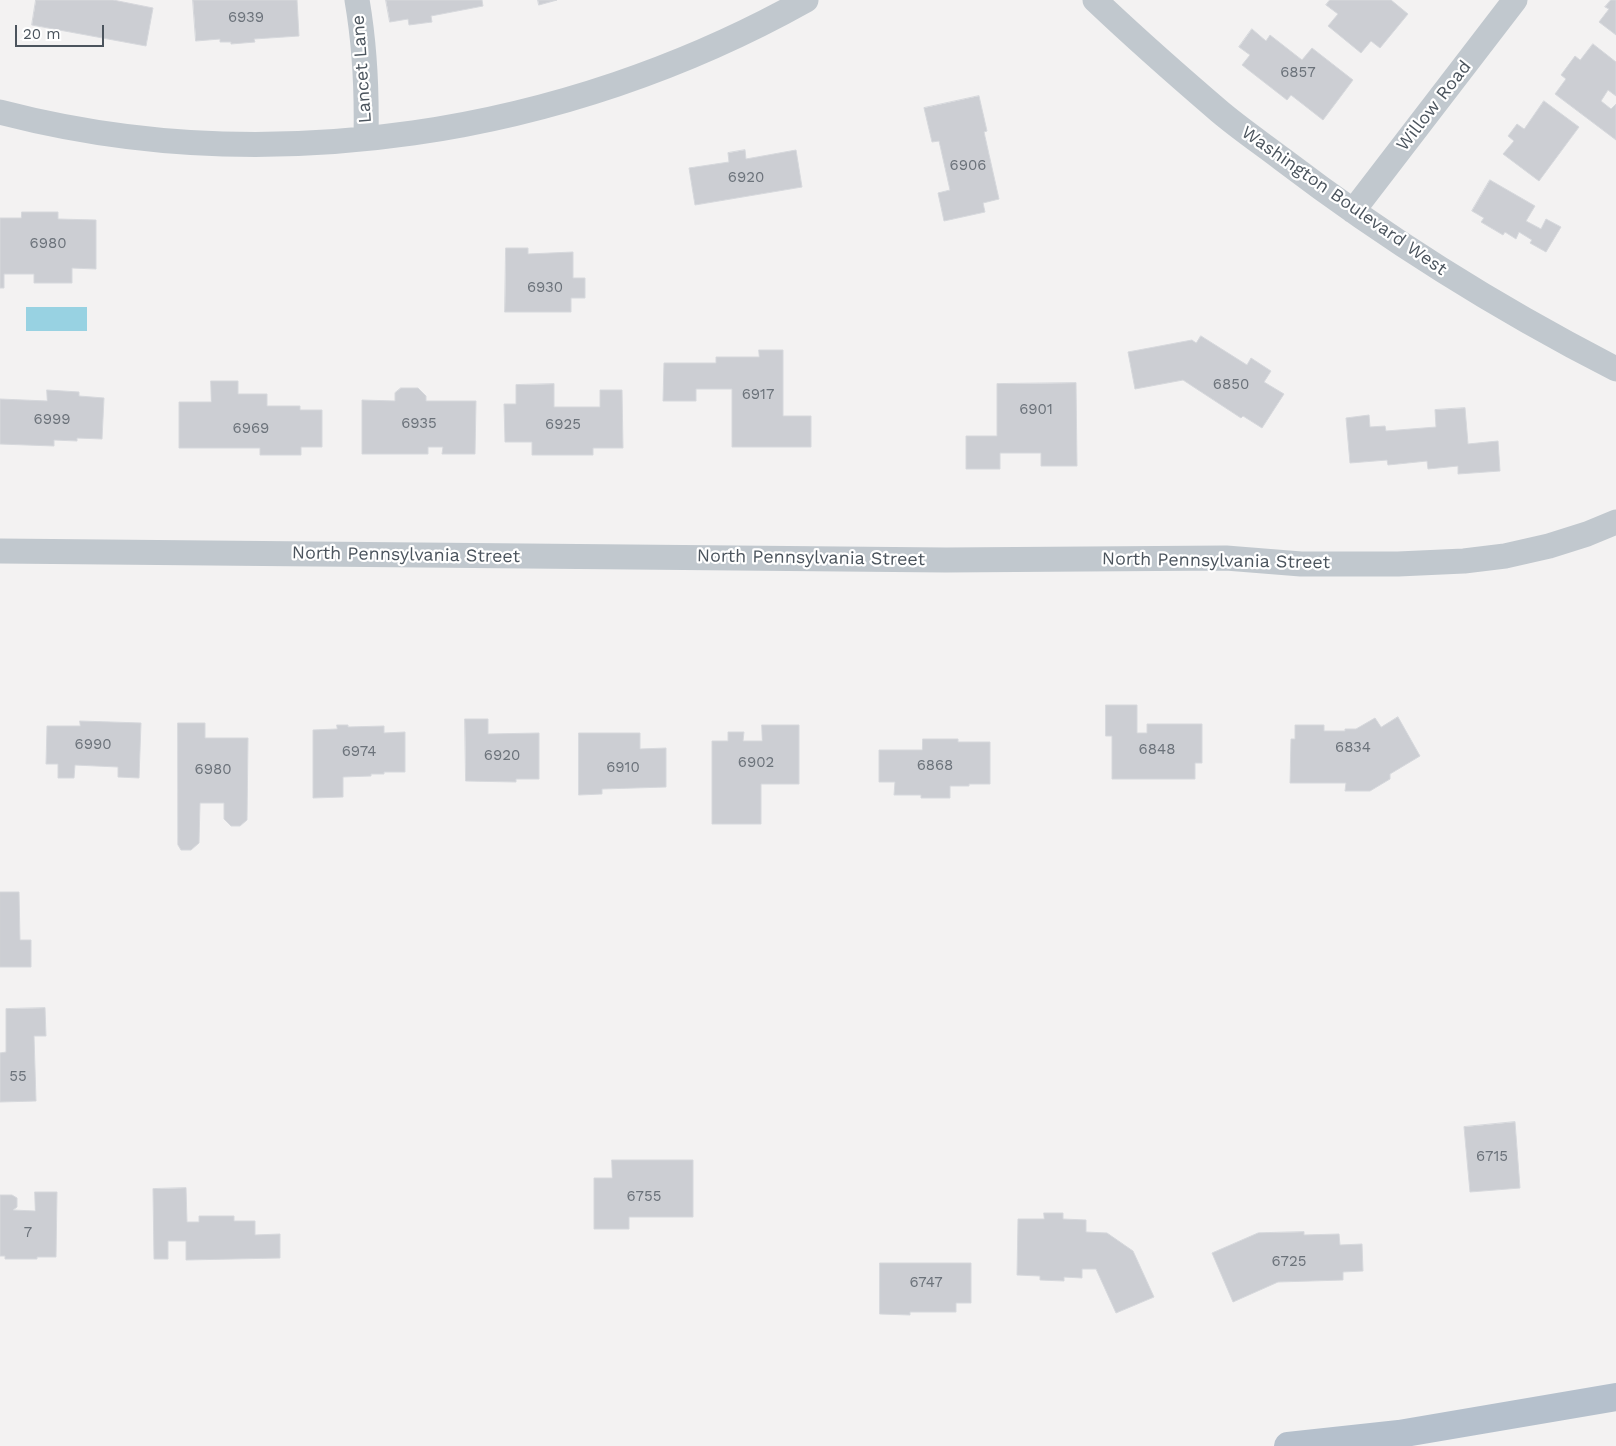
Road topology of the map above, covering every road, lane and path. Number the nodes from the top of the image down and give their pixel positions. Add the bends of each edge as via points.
1 (357, 0) edge
2 (806, 0) edge
3 (1095, 0) edge
4 (1515, 0) edge
5 (0, 112) edge
6 (366, 138) junction
7 (1353, 211) junction
8 (1616, 369) edge
9 (1616, 522) edge
10 (0, 551) edge
11 (1616, 1397) edge
12 (1288, 1446) edge

1 - 6 street, Lancet Lane via 367,81
2 - 6 street via 697,54 561,102 482,121
3 - 7 street, Washington Boulevard West via 1221,112
4 - 7 street, Willow Road
5 - 6 street via 98,133 158,140 240,144
7 - 8 street, Washington Boulevard West via 1456,280
9 - 10 street, North Pennsylvania Street via 1549,546 1505,556 1398,564 1301,564 1226,558 936,560
11 - 12 main road via 1398,1434

